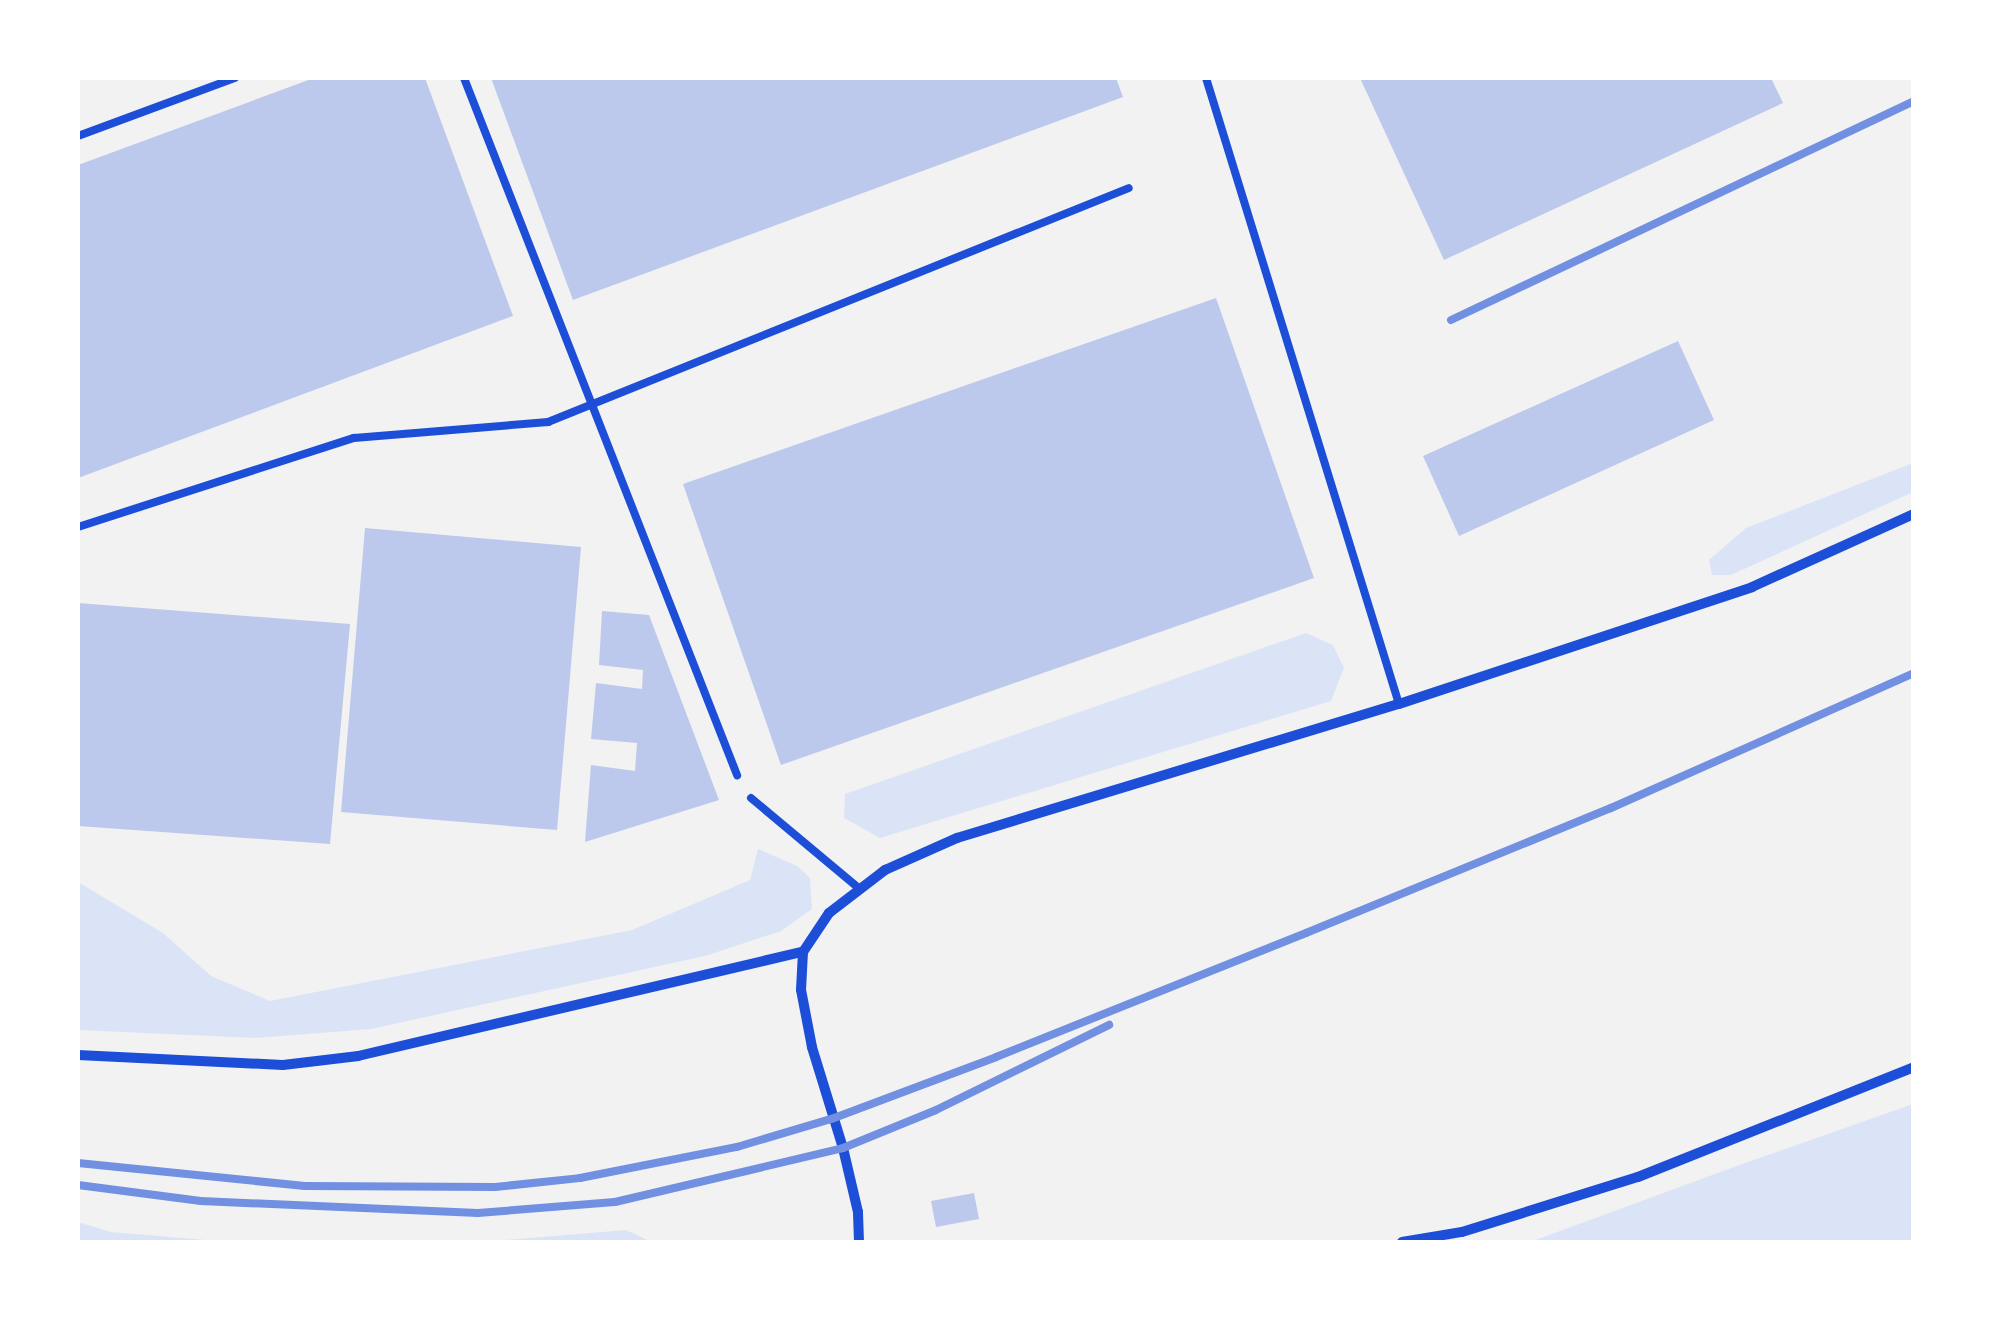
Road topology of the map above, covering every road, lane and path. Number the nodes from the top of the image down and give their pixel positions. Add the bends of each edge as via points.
1 (236, 78) edge
2 (464, 78) edge
3 (1206, 78) edge
4 (78, 136) edge
5 (1130, 188) dead end
6 (590, 404) junction
7 (1914, 514) edge
8 (78, 527) edge
9 (1399, 704) junction
10 (738, 775) dead end
11 (751, 798) dead end
12 (860, 889) junction
13 (803, 952) junction
14 (78, 1055) edge
15 (1914, 1067) edge
16 (859, 1242) edge
17 (1402, 1242) edge

1 - 4 lane
2 - 6 lane
3 - 9 lane
5 - 6 lane
6 - 8 lane via 548,422 354,438
6 - 10 lane
7 - 9 street via 1752,586
9 - 12 street via 958,838 885,870
11 - 12 lane
12 - 13 street via 829,913
13 - 14 street via 358,1056 282,1064
13 - 16 street via 812,1048 844,1148
15 - 17 street via 1638,1177 1462,1232

